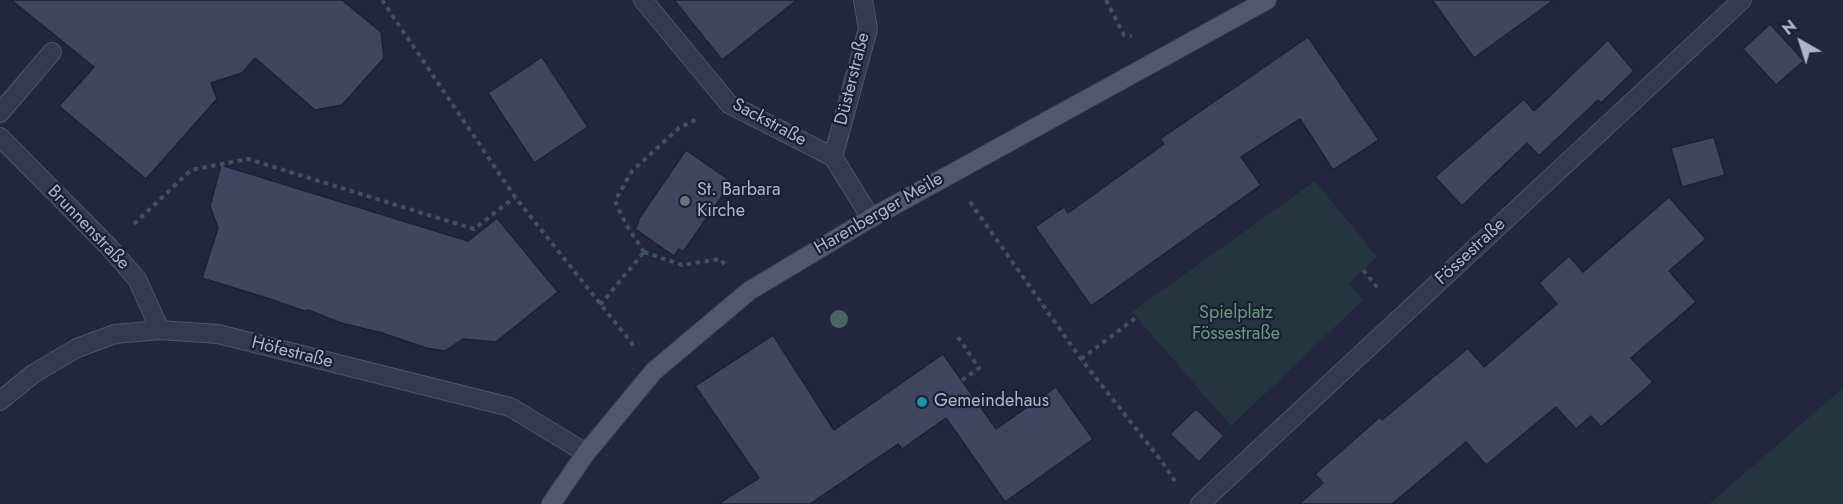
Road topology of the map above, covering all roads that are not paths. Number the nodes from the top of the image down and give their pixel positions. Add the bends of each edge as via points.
1 (643, 0) edge
2 (863, 0) edge
3 (1268, 0) edge
4 (1742, 0) edge
5 (52, 52) dead end
6 (0, 113) edge
7 (0, 137) edge
8 (833, 158) junction
9 (871, 218) junction
10 (160, 330) junction
11 (0, 401) edge
12 (586, 453) junction
13 (551, 504) edge
14 (1200, 504) edge

1 - 8 street, Sackstraße via 729,104
2 - 8 street, Düsterstraße via 868,29
3 - 9 main road, Harenberger Meile
4 - 14 street, Fössestraße
5 - 6 street
7 - 10 street, Brunnenstraße via 137,279
8 - 9 street
9 - 12 main road, Harenberger Meile via 748,291 654,371
10 - 11 street, Höfestraße via 115,334 77,348
10 - 12 street, Höfestraße via 218,334 510,407
12 - 13 main road, Harenberger Meile

